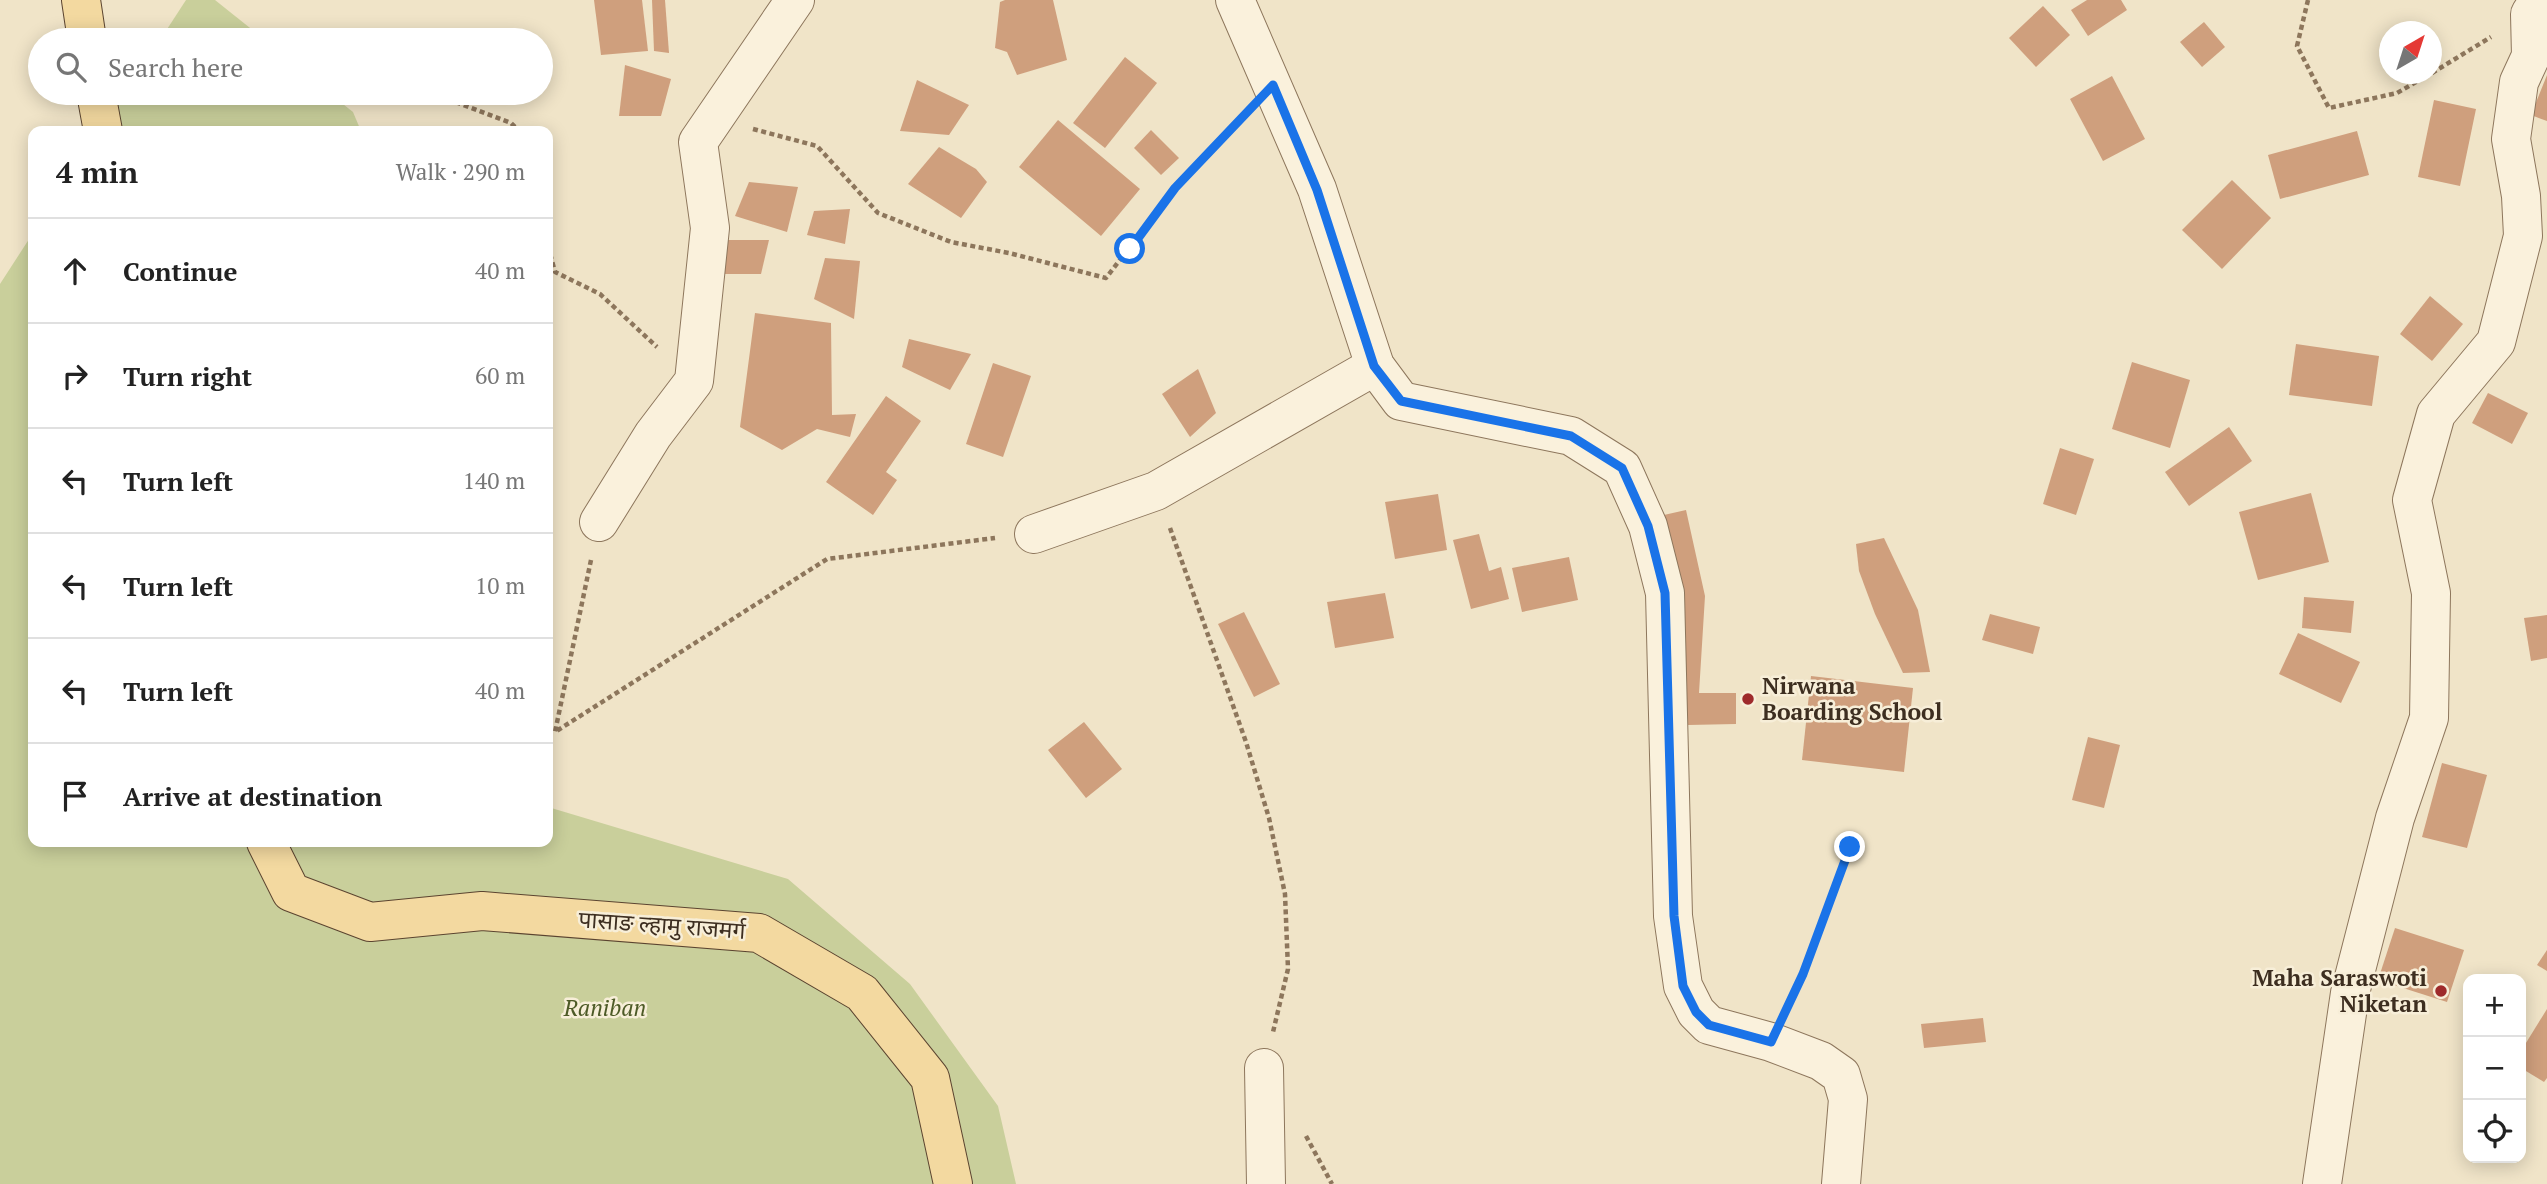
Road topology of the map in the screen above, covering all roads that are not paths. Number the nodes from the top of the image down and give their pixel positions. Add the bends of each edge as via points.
1 (81, 0) edge
2 (795, 0) edge
3 (1235, 0) edge
4 (2534, 7) edge
5 (85, 28) edge
6 (98, 105) edge
7 (102, 126) edge
8 (1374, 366) junction
9 (599, 522) road end
10 (1034, 534) road end
11 (268, 847) edge
12 (1264, 1068) road end
13 (953, 1184) edge
14 (1266, 1184) edge
15 (1841, 1184) edge
16 (2322, 1184) edge

1 - 5 main road
2 - 9 street via 698,142 710,228 694,381 653,435
3 - 8 street via 1317,190
4 - 16 street via 2531,56 2519,82 2511,139 2523,236 2496,342 2436,414 2412,500 2431,593 2428,718 2395,818 2350,993
6 - 7 main road
8 - 10 street via 1157,491
8 - 15 street via 1401,401 1571,436 1622,468 1648,526 1665,593 1674,916 1683,986 1696,1012 1709,1025 1771,1042 1821,1061 1841,1075 1848,1099
11 - 13 main road, पासाङ ल्हामु राजमर्ग via 291,892 370,922 482,911 758,933 862,993 930,1077
12 - 14 street

